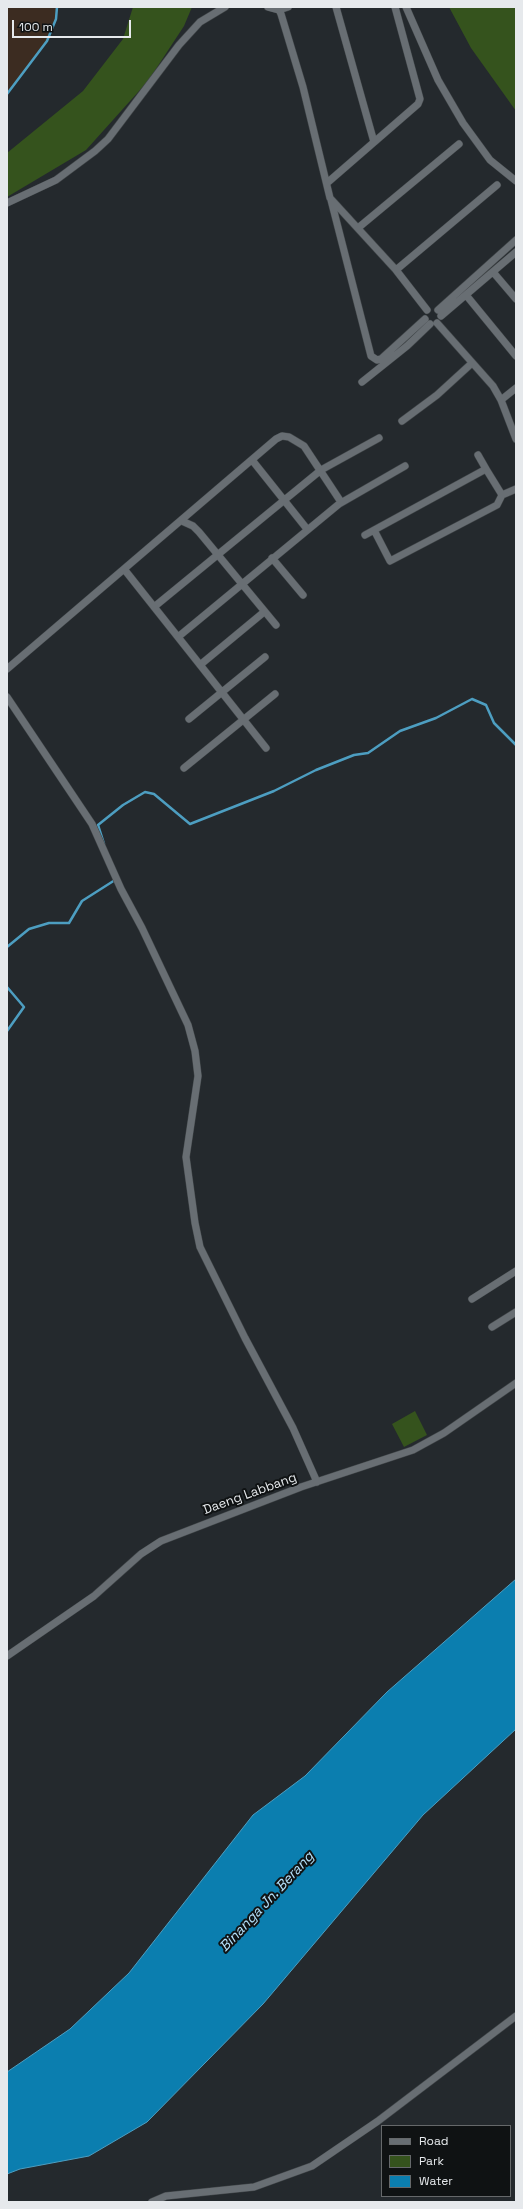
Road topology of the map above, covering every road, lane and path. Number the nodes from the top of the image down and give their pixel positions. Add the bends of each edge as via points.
1 (225, 7) edge
2 (268, 7) edge
3 (288, 7) edge
4 (336, 7) edge
5 (395, 7) edge
6 (406, 7) edge
7 (279, 10) junction
8 (374, 142) junction
9 (459, 144) dead end
10 (516, 181) edge
11 (326, 183) junction
12 (496, 184) dead end
13 (330, 198) junction
14 (7, 203) edge
15 (358, 228) junction
16 (516, 240) edge
17 (516, 252) edge
18 (396, 270) junction
19 (493, 272) junction
20 (466, 295) junction
21 (516, 299) edge
22 (427, 310) junction
23 (434, 318) junction
24 (516, 356) edge
25 (472, 363) junction
26 (362, 382) dead end
27 (516, 388) edge
28 (501, 400) junction
29 (402, 421) dead end
30 (379, 438) dead end
31 (516, 439) edge
32 (478, 455) dead end
33 (252, 460) junction
34 (405, 466) dead end
35 (486, 469) junction
36 (321, 470) junction
37 (516, 489) edge
38 (502, 495) junction
39 (284, 500) junction
40 (341, 502) junction
41 (182, 521) junction
42 (307, 529) junction
43 (374, 530) junction
44 (365, 535) dead end
45 (219, 555) junction
46 (272, 558) junction
47 (124, 569) junction
48 (241, 584) junction
49 (303, 596) dead end
50 (154, 607) junction
51 (264, 612) junction
52 (276, 625) dead end
53 (178, 637) junction
54 (265, 657) dead end
55 (200, 665) junction
56 (7, 669) edge
57 (222, 692) junction
58 (275, 694) dead end
59 (7, 697) edge
60 (189, 719) dead end
61 (244, 720) junction
62 (266, 748) dead end
63 (184, 768) dead end
64 (516, 1271) edge
65 (472, 1299) dead end
66 (516, 1312) edge
67 (492, 1327) dead end
68 (516, 1383) edge
69 (317, 1482) junction
70 (7, 1656) edge
71 (516, 2016) edge
72 (152, 2202) edge

1 - 14 street via 200,22 179,45 113,133 95,151 46,186
2 - 7 street
3 - 7 street
4 - 8 street
5 - 8 street via 420,99 414,108
6 - 10 street via 438,80 463,123 490,160
7 - 11 street via 303,87
8 - 11 street
9 - 15 street
11 - 13 street
12 - 18 street
13 - 15 street
13 - 23 street via 371,356 377,360 381,359
15 - 18 street
16 - 23 street
17 - 19 street
18 - 22 street
19 - 20 street
19 - 21 street
20 - 23 street
20 - 24 street
22 - 23 street
22 - 23 street via 431,308
23 - 25 street
23 - 26 street via 407,346
25 - 28 street via 493,386
25 - 29 street via 437,395
27 - 28 street
28 - 31 street
30 - 36 street
32 - 35 street
33 - 36 street via 276,439 282,436 289,437 304,446
33 - 39 street
33 - 41 street
34 - 40 street
35 - 38 street
35 - 43 street
36 - 39 street
36 - 40 street
37 - 38 street
38 - 43 street via 497,505 390,561
39 - 42 street
39 - 45 street
40 - 42 street
41 - 45 street via 193,526
41 - 47 street
42 - 46 street
43 - 44 street
45 - 48 street
45 - 50 street
46 - 48 street
46 - 49 street
47 - 50 street
47 - 56 street
48 - 51 street
48 - 53 street
50 - 53 street
51 - 52 street
51 - 55 street
53 - 55 street
54 - 57 street
55 - 57 street
57 - 60 street
57 - 61 street
58 - 61 street
59 - 69 street via 92,824 188,1024 198,1076 186,1157 200,1247 293,1428
61 - 62 street
61 - 63 street
64 - 65 street
66 - 67 street
68 - 69 street, Daeng Labbang via 430,1442
69 - 70 street, Daeng Labbang via 161,1541 141,1554 94,1596
71 - 72 street via 378,2122 312,2166 254,2187 166,2196

